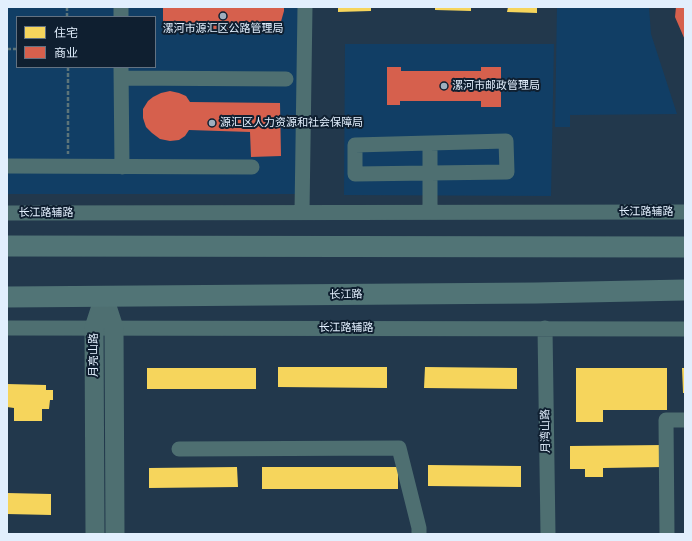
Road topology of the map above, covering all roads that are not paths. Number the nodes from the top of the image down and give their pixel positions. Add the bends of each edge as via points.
1 (305, 7) edge
2 (122, 73) edge
3 (286, 79) dead end
4 (430, 143) junction
5 (7, 166) edge
6 (122, 167) junction
7 (252, 167) dead end
8 (430, 173) junction
9 (302, 212) junction
10 (430, 212) junction
11 (685, 212) edge
12 (7, 213) edge
13 (7, 246) edge
14 (685, 247) edge
15 (685, 290) edge
16 (7, 297) edge
17 (104, 297) junction
18 (7, 328) edge
19 (94, 328) junction
20 (114, 328) junction
21 (545, 328) junction
22 (685, 329) edge
23 (685, 420) edge
24 (179, 449) dead end
25 (95, 534) edge
26 (116, 534) edge
27 (419, 534) edge
28 (548, 534) edge
29 (667, 534) edge

1 - 9 street
2 - 3 street
2 - 6 street
4 - 8 street
4 - 8 street via 355,145 355,174
4 - 8 street via 506,142 507,172
5 - 6 street
6 - 7 street
8 - 10 street
9 - 10 street, 长江路辅路
9 - 12 street, 长江路辅路
10 - 11 street, 长江路辅路
13 - 14 main road
15 - 17 main road, 长江路
16 - 17 main road, 长江路
17 - 19 street, 月亮山路
17 - 20 street, 月亮山路
18 - 19 street, 长江路辅路
19 - 20 street, 长江路辅路
19 - 25 street, 月亮山路
20 - 21 street, 长江路辅路
20 - 26 street, 月亮山路
21 - 22 street, 长江路辅路
21 - 28 street, 月湾山路
23 - 29 street via 666,420
24 - 27 street via 399,448

